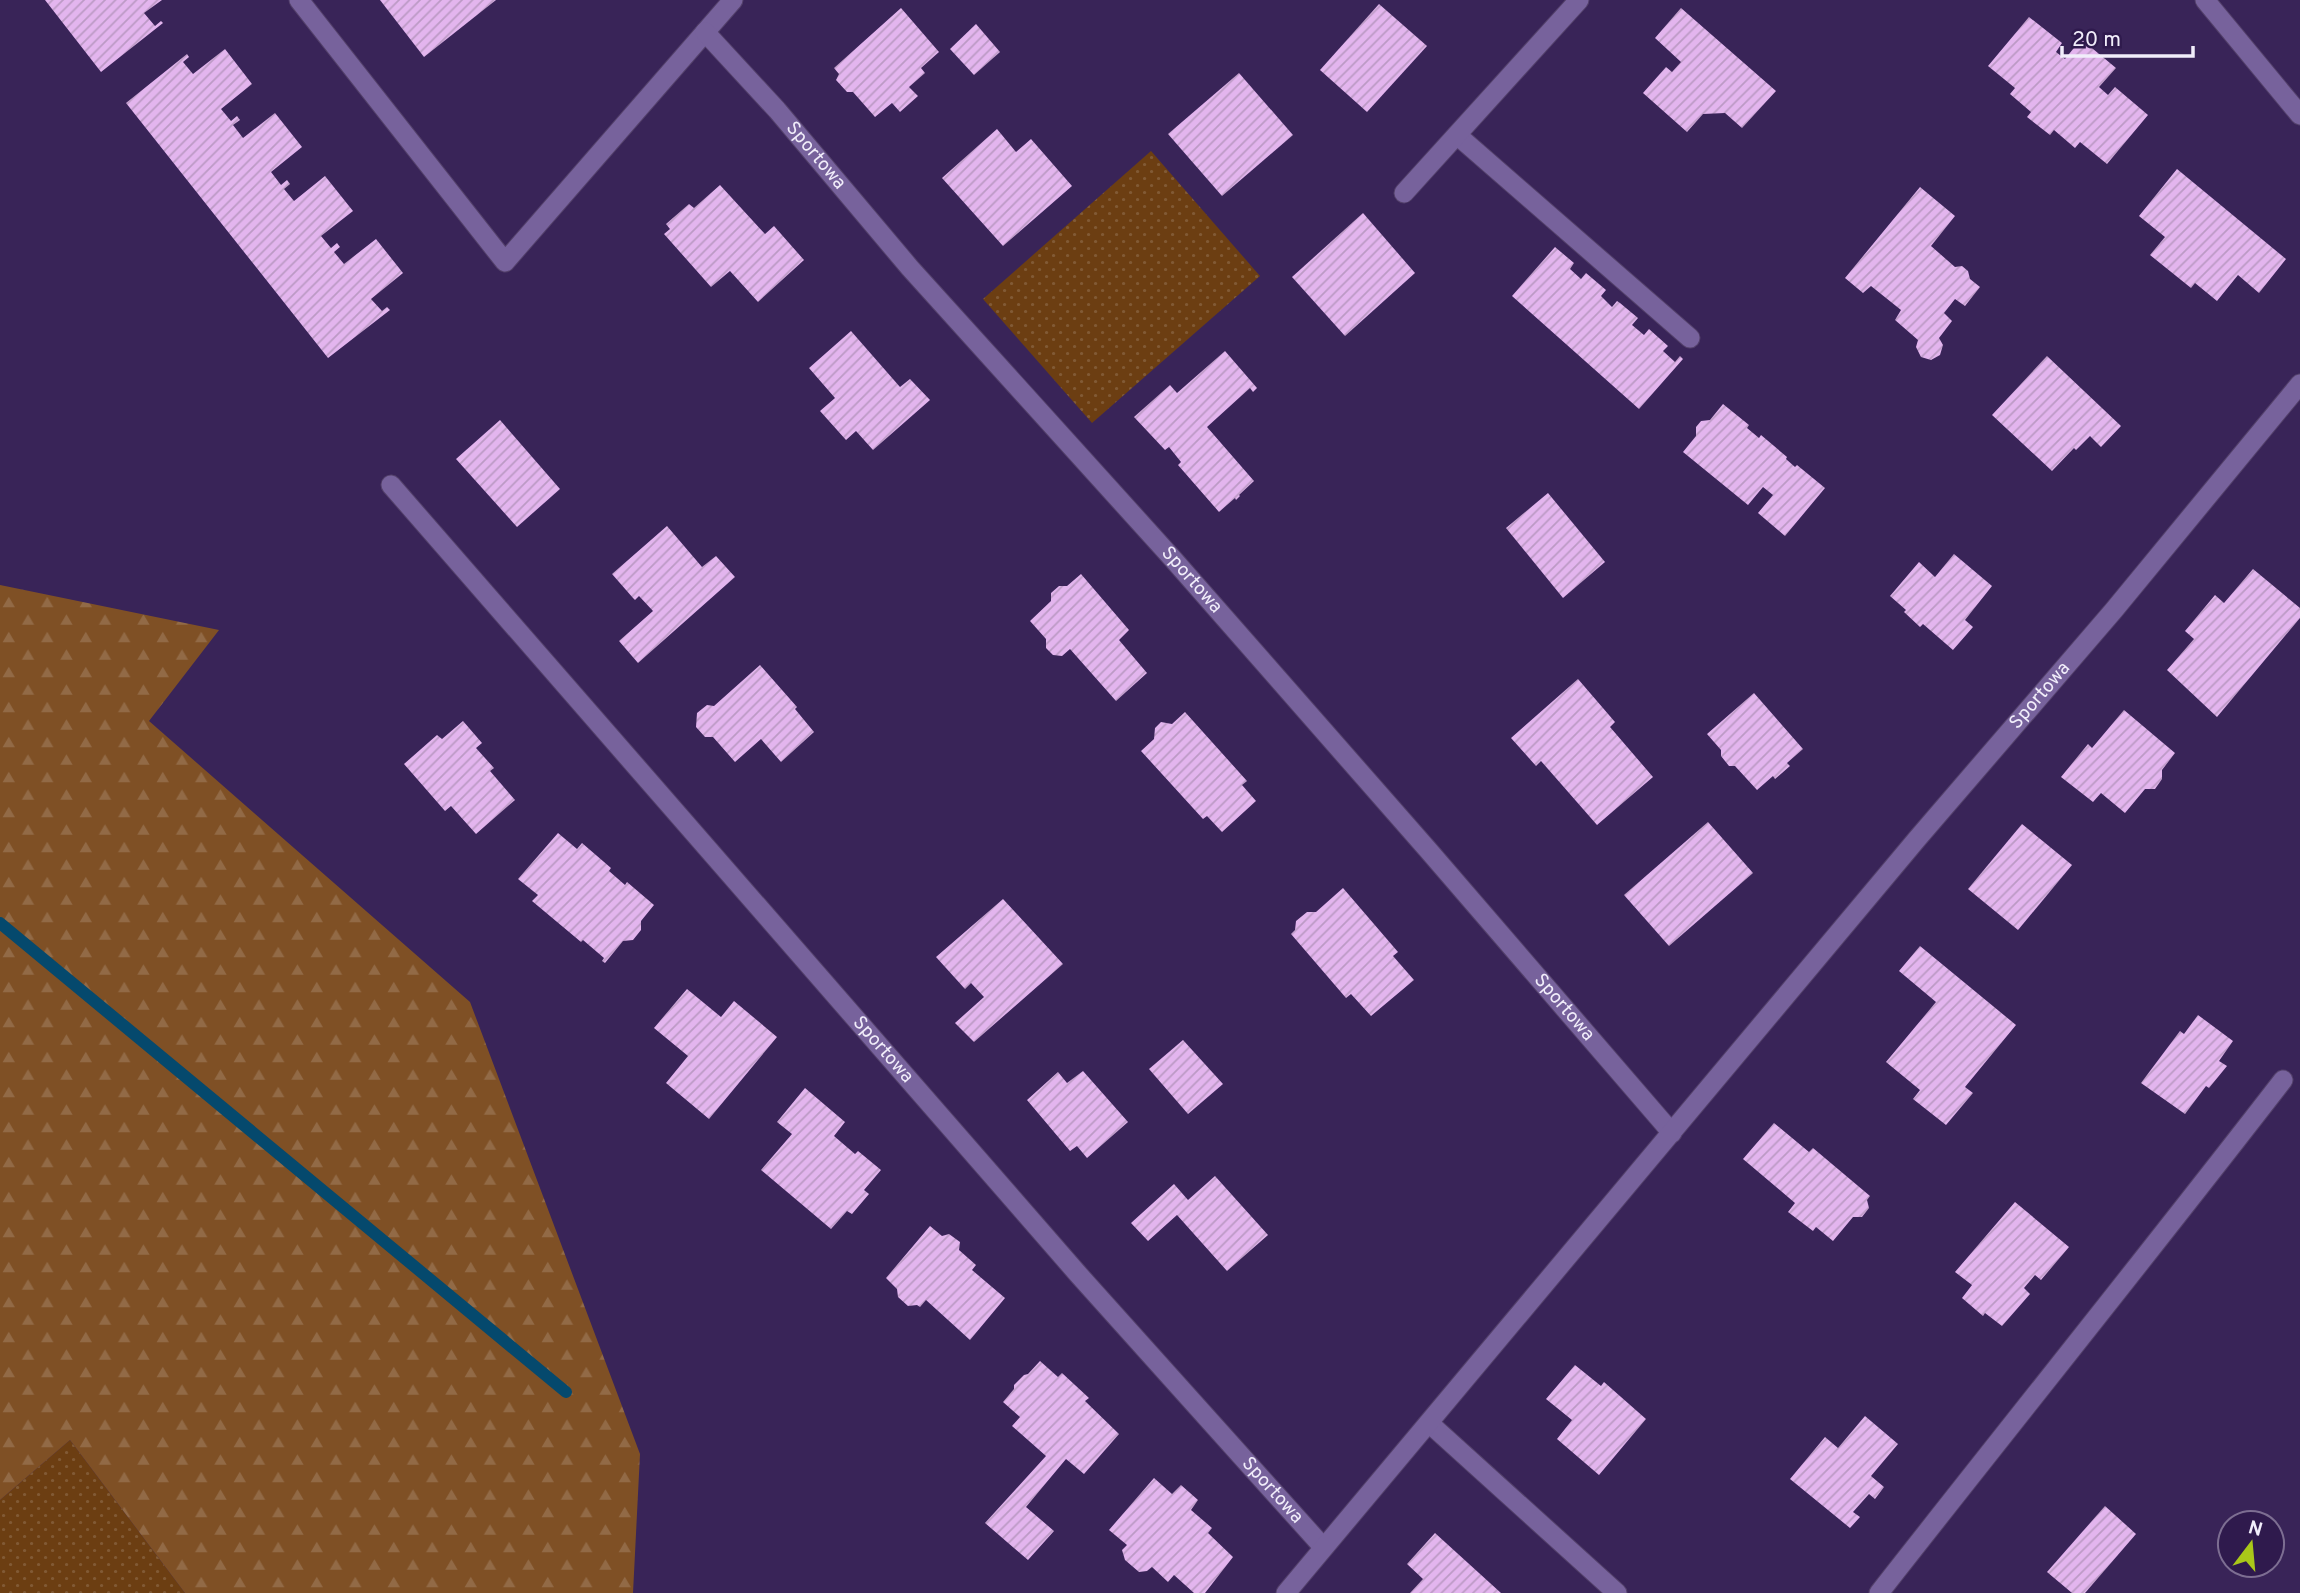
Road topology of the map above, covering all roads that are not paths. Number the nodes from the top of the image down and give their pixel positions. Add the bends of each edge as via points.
1 (299, 0) edge
2 (733, 0) edge
3 (1578, 0) edge
4 (2205, 0) edge
5 (705, 32) junction
6 (2300, 115) edge
7 (1457, 135) junction
8 (1404, 193) dead end
9 (1690, 338) dead end
10 (2300, 384) edge
11 (391, 485) dead end
12 (2283, 1080) dead end
13 (1672, 1133) junction
14 (1429, 1423) junction
15 (1323, 1547) junction
16 (1286, 1593) edge
17 (1617, 1593) edge
18 (1879, 1593) edge

1 - 5 street via 505,262
2 - 5 street
3 - 7 street
4 - 6 street
5 - 13 street, Sportowa
7 - 8 street
7 - 9 street
10 - 13 street, Sportowa
11 - 15 street, Sportowa via 1069,1264
12 - 18 street
13 - 14 street, Sportowa
14 - 15 street, Sportowa
14 - 17 street
15 - 16 street, Sportowa

